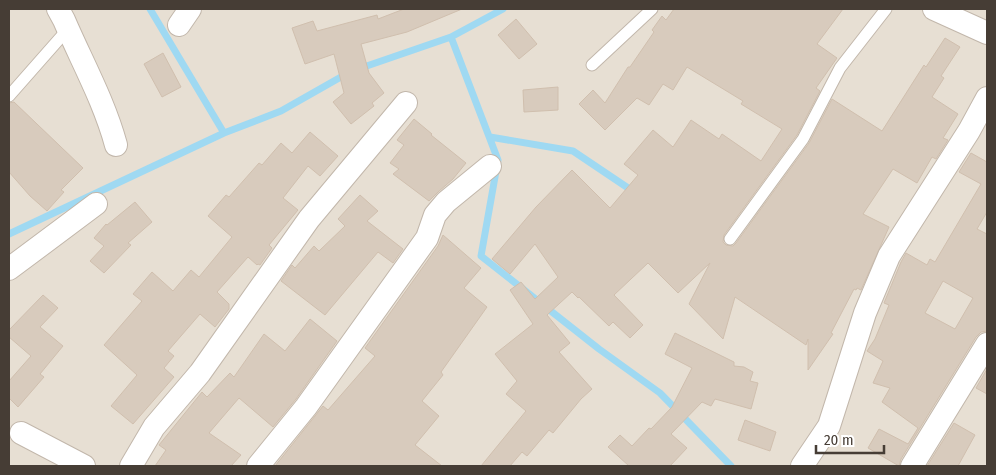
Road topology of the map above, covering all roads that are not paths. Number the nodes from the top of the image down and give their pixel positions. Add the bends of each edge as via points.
1 (58, 9) edge
2 (652, 9) edge
3 (886, 9) edge
4 (934, 9) edge
5 (68, 29) junction
6 (987, 33) edge
7 (592, 65) dead end
8 (9, 96) edge
9 (987, 98) edge
10 (406, 103) dead end
11 (116, 145) dead end
12 (490, 166) dead end
13 (96, 204) dead end
14 (730, 239) dead end
15 (9, 269) edge
16 (987, 344) edge
17 (21, 433) dead end
18 (84, 466) edge
19 (131, 466) edge
20 (258, 466) edge
21 (802, 466) edge
22 (912, 466) edge

1 - 5 street
2 - 7 lane
3 - 14 lane via 840,68 803,139
4 - 6 street
5 - 8 lane
5 - 11 street via 109,120
9 - 21 street via 890,256 864,313 829,426
10 - 19 street via 309,219 200,373 154,427
12 - 20 street via 435,215 427,238 306,407
13 - 15 street
16 - 22 street
17 - 18 street

